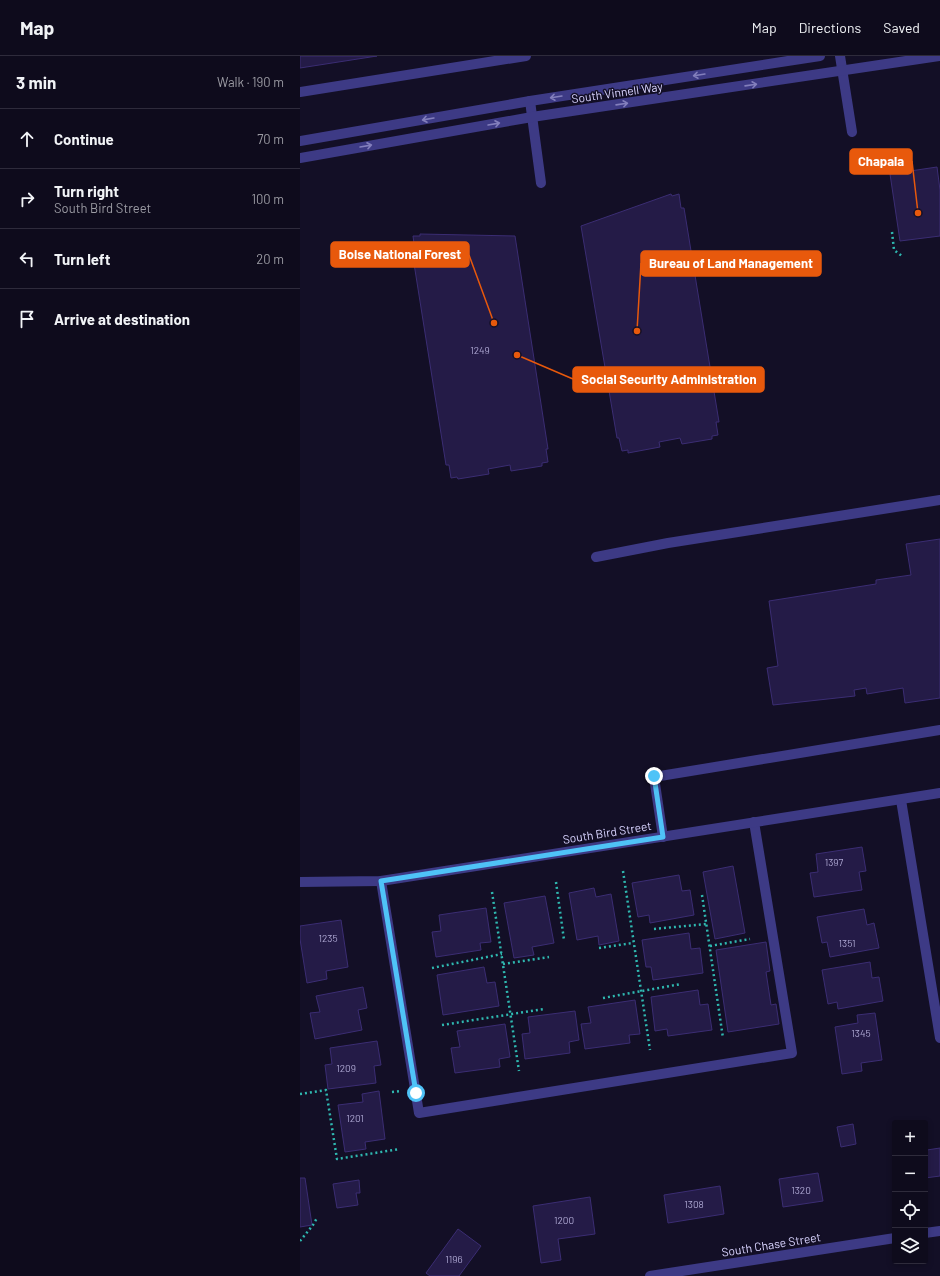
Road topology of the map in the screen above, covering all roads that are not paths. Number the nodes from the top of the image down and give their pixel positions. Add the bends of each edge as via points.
1 (526, 56) edge
2 (820, 56) edge
3 (840, 56) edge
4 (939, 56) edge
5 (842, 71) junction
6 (300, 92) edge
7 (530, 101) junction
8 (532, 117) junction
9 (852, 132) dead end
10 (344, 133) junction
11 (300, 141) edge
12 (347, 150) junction
13 (300, 158) edge
14 (542, 183) dead end
15 (940, 500) edge
16 (596, 557) dead end
17 (940, 730) edge
18 (940, 793) edge
19 (901, 800) junction
20 (754, 822) junction
21 (663, 837) junction
22 (381, 881) junction
23 (300, 882) edge
24 (940, 1038) edge
25 (940, 1231) edge
26 (928, 1233) edge
27 (892, 1238) edge
28 (650, 1276) edge

1 - 6 street
2 -> 7 street, South Vinnell Way
3 - 5 street
4 - 5 street, South Vinnell Way
8 -> 5 street, South Vinnell Way
5 - 9 street
7 - 8 street
7 -> 10 street, South Vinnell Way
12 -> 8 street, South Vinnell Way
8 - 14 street
10 - 11 street, South Vinnell Way
10 - 12 street
12 - 13 street, South Vinnell Way
15 - 16 street via 668,543
17 - 21 street via 654,776
18 - 19 street, South Bird Street
19 - 20 street, South Bird Street
19 - 24 street
20 - 21 street, South Bird Street
20 - 22 street via 792,1053 427,1112 419,1113
21 - 22 street, South Bird Street
22 - 23 street, South Bird Street
25 - 26 street
27 - 28 street, South Chase Street

